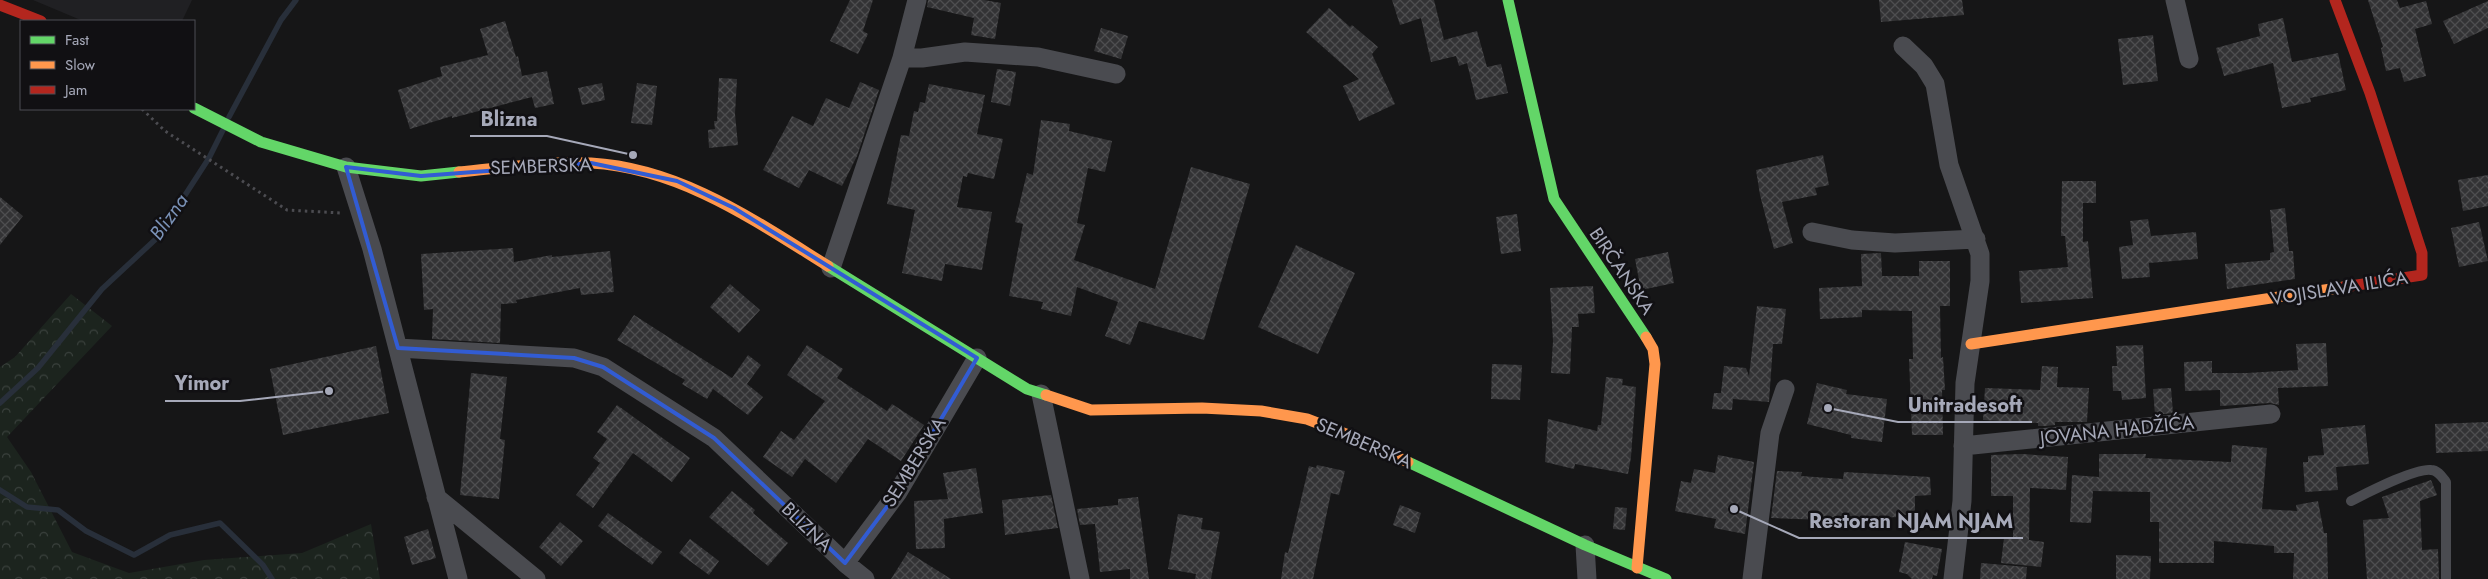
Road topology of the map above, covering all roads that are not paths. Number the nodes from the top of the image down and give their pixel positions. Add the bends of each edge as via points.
1 (917, 0) edge
2 (1508, 0) edge
3 (2175, 0) edge
4 (2335, 0) edge
5 (0, 5) edge
6 (38, 20) edge
7 (1903, 46) dead end
8 (902, 58) junction
9 (2189, 59) dead end
10 (1116, 74) dead end
11 (199, 111) edge
12 (346, 167) junction
13 (1812, 232) dead end
14 (1976, 239) junction
15 (831, 268) junction
16 (1971, 344) junction
17 (398, 348) junction
18 (977, 358) junction
19 (1785, 389) dead end
20 (1041, 394) junction
21 (2271, 414) dead end
22 (1963, 446) junction
23 (435, 496) junction
24 (2351, 501) dead end
25 (1585, 545) junction
26 (845, 563) junction
27 (1637, 568) junction
28 (458, 579) edge
29 (536, 579) edge
30 (864, 579) edge
31 (1080, 579) edge
32 (1587, 579) edge
33 (1666, 579) edge
34 (1752, 579) edge
35 (1952, 579) edge
36 (2446, 579) edge

1 - 8 street
2 - 27 main road, BIRČANSKA via 1554,199 1653,349 1655,364
3 - 9 street
4 - 16 main road, VOJISLAVA ILIĆA via 2370,94 2422,253 2422,275
5 - 6 main road
7 - 14 street via 1924,66 1935,84 1949,165
8 - 10 street via 964,52 1038,57
8 - 15 street
11 - 12 main road, SEMBERSKA via 261,142
12 - 15 main road, SEMBERSKA via 421,176 541,164 591,163 633,169 678,181 734,208
12 - 17 street
13 - 14 street via 1852,240 1895,243
14 - 16 street via 1980,254 1980,281
15 - 18 main road, SEMBERSKA
16 - 22 street via 1964,383
17 - 23 street
17 - 26 street, BLIZNA via 574,358 603,367 714,438
18 - 20 main road, SEMBERSKA
18 - 26 street, SEMBERSKA via 898,492
19 - 34 street via 1770,433
20 - 25 main road, SEMBERSKA via 1091,410 1202,408 1262,411 1307,419 1356,438
20 - 31 street
21 - 22 street, JOVANA HADŽIĆA
22 - 35 street via 1962,501
23 - 28 street
23 - 29 street
24 - 36 lane via 2411,474 2431,470 2440,473 2446,482
25 - 27 main road, SEMBERSKA
25 - 32 street
26 - 30 street, BLIZNA
27 - 33 main road, SEMBERSKA

